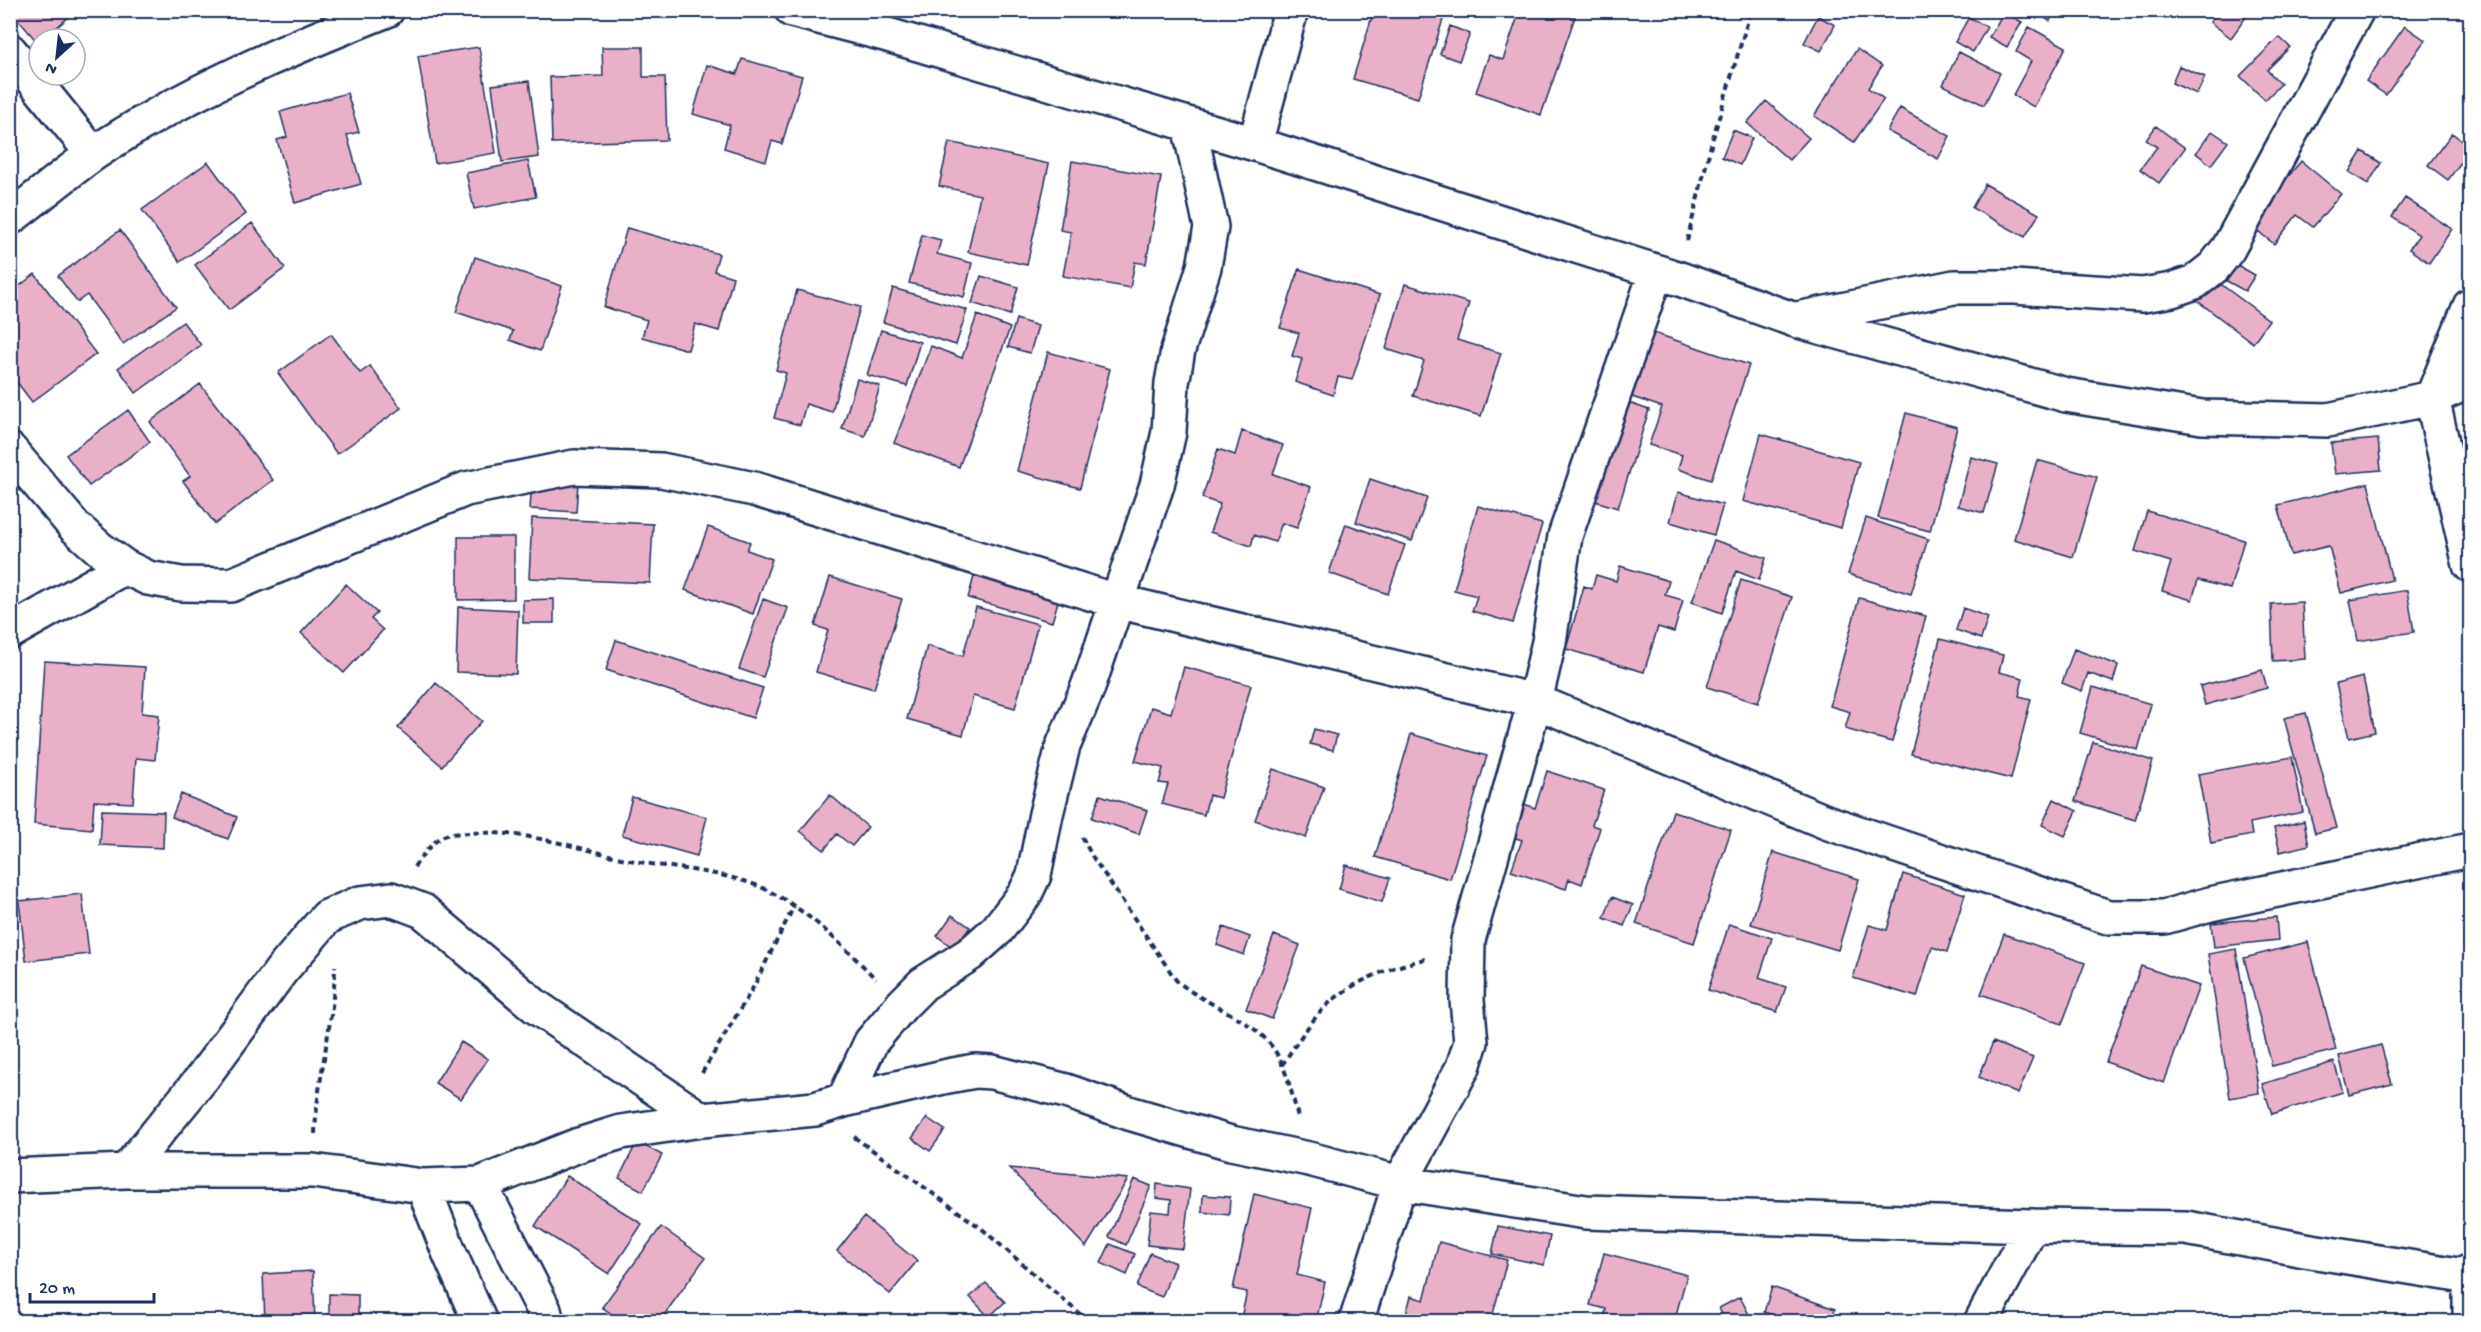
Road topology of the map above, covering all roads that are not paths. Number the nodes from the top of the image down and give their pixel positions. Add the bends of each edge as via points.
1 (387, 10) edge
2 (792, 10) edge
3 (1291, 10) edge
4 (2357, 10) edge
5 (10, 51) edge
6 (1189, 125) junction
7 (1255, 144) junction
8 (93, 154) junction
9 (10, 218) edge
10 (1666, 274) junction
11 (2470, 306) edge
12 (1795, 320) junction
13 (2470, 381) edge
14 (2432, 398) junction
15 (10, 450) edge
16 (2470, 565) edge
17 (125, 567) junction
18 (1116, 601) junction
19 (10, 632) edge
20 (1535, 701) junction
21 (2470, 850) edge
22 (829, 1104) junction
23 (693, 1113) junction
24 (126, 1171) junction
25 (10, 1176) edge
26 (1400, 1183) junction
27 (480, 1184) junction
28 (423, 1186) junction
29 (2032, 1226) junction
30 (2470, 1275) edge
31 (2470, 1312) edge
32 (480, 1322) edge
33 (547, 1322) edge
34 (1356, 1322) edge
35 (1981, 1322) edge

1 - 8 street via 300,45 188,98
2 - 6 street
3 - 7 street
4 - 12 street via 2228,249 2195,282 2143,296 1954,286
5 - 8 street
6 - 7 street
6 - 18 street via 1211,227 1204,267 1178,350 1162,464
7 - 10 street
8 - 9 street
10 - 12 street
10 - 20 street via 1565,536 1549,642
11 - 14 street
12 - 14 street via 2066,395 2202,417 2328,420
13 - 14 street
14 - 16 street
15 - 17 street via 75,527
17 - 18 street via 148,578 182,584 231,585 466,489 574,467 661,470 754,489
17 - 19 street
18 - 20 street
18 - 22 street via 1088,687 1063,746 1034,875 1025,894 997,930 970,954 923,984 902,1005
20 - 21 street via 1826,822 2108,917 2164,916
20 - 26 street via 1468,940 1471,1042 1463,1067
22 - 23 street
22 - 26 street via 948,1076 992,1072 1231,1143
23 - 24 street via 535,1006 423,911 391,899 360,903 327,917
23 - 27 street via 576,1146
24 - 25 street
24 - 28 street via 313,1171
26 - 29 street via 1586,1212
26 - 34 street
27 - 28 street
27 - 33 street
28 - 32 street
29 - 30 street via 2186,1228 2305,1251
29 - 35 street
30 - 31 street

